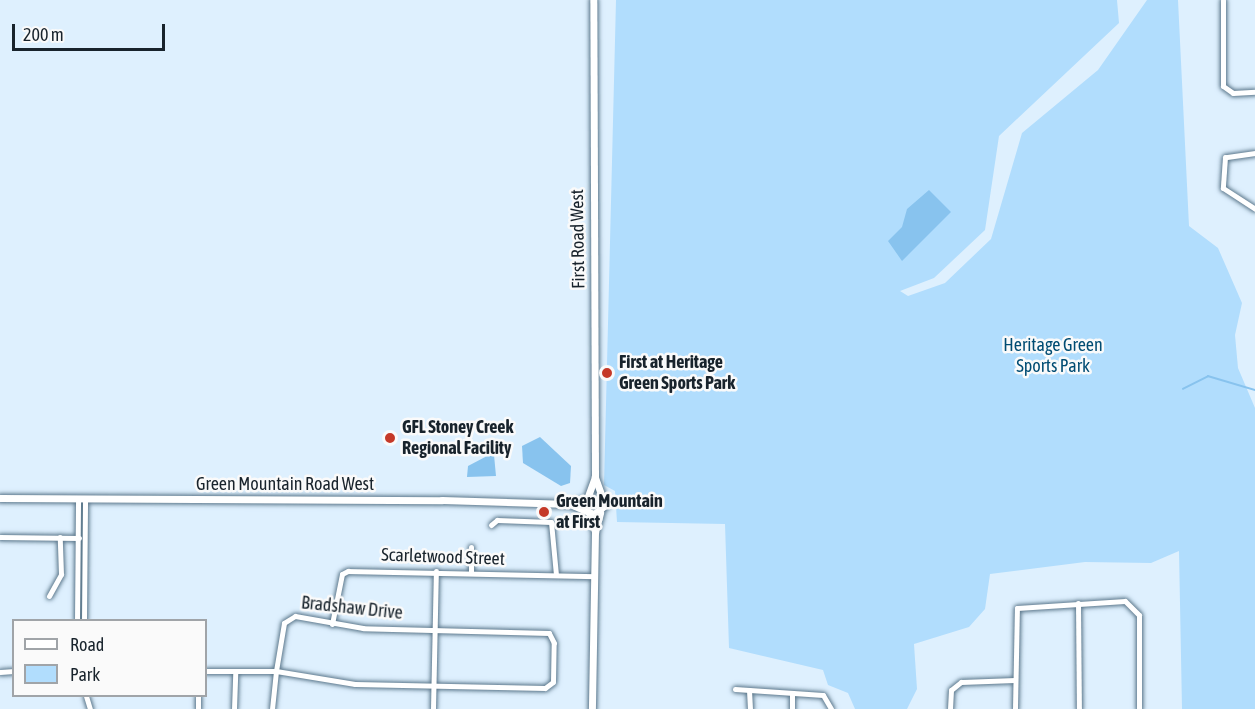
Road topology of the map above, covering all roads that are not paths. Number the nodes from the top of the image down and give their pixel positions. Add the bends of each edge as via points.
1 (593, 0) edge
2 (1223, 0) edge
3 (1255, 92) edge
4 (1255, 153) edge
5 (1255, 209) edge
6 (595, 477) junction
7 (587, 497) junction
8 (602, 497) junction
9 (0, 498) edge
10 (81, 498) junction
11 (570, 504) junction
12 (588, 511) junction
13 (600, 513) junction
14 (491, 525) dead end
15 (594, 532) junction
16 (0, 537) edge
17 (60, 537) junction
18 (81, 538) junction
19 (471, 547) dead end
20 (436, 571) junction
21 (471, 573) junction
22 (556, 575) junction
23 (594, 576) junction
24 (49, 596) dead end
25 (1078, 603) junction
26 (77, 619) edge
27 (84, 619) edge
28 (332, 624) junction
29 (435, 629) junction
30 (207, 671) edge
31 (235, 671) junction
32 (276, 671) junction
33 (1015, 680) junction
34 (434, 687) junction
35 (735, 689) dead end
36 (749, 690) junction
37 (792, 693) junction
38 (234, 709) edge
39 (273, 709) edge
40 (434, 709) edge
41 (592, 709) edge
42 (750, 709) edge
43 (792, 709) edge
44 (831, 709) edge
45 (950, 709) edge
46 (1016, 709) edge
47 (1079, 709) edge
48 (1139, 709) edge

1 - 6 street, First Road West
2 - 3 street via 1223,86 1233,93
4 - 5 street via 1227,155 1223,170 1226,194
6 - 7 street, First Road West
6 - 8 street, First Road West
7 - 8 street
7 - 11 street, Green Mountain Road West
7 - 12 street
8 - 13 street
9 - 10 street, Green Mountain Road West
10 - 11 street, Green Mountain Road West
10 - 18 street
11 - 12 street, Green Mountain Road West
12 - 13 street, Green Mountain Road West
12 - 15 street
13 - 15 street
14 - 22 street via 497,520 551,522
15 - 23 street
16 - 17 street
17 - 18 street
17 - 24 street via 62,574
18 - 26 street
18 - 27 street
19 - 21 street
20 - 21 street, Scarletwood Street
20 - 28 street, Scarletwood Street via 342,574
20 - 29 street
21 - 22 street, Scarletwood Street
22 - 23 street, Scarletwood Street
23 - 41 street
25 - 33 street via 1017,608
25 - 47 street
25 - 48 street via 1127,602 1138,610
28 - 29 street, Bradshaw Drive
28 - 32 street, Bradshaw Drive via 294,616 284,623
29 - 34 street
29 - 34 street, Bradshaw Drive via 549,633 554,643 553,682 545,688
30 - 31 street
31 - 32 street
31 - 38 street
32 - 34 street via 356,684
32 - 39 street, Bradshaw Drive
33 - 45 street via 961,682 951,690
33 - 46 street
34 - 40 street
35 - 36 street
36 - 37 street
36 - 42 street
37 - 43 street
37 - 44 street via 823,695

